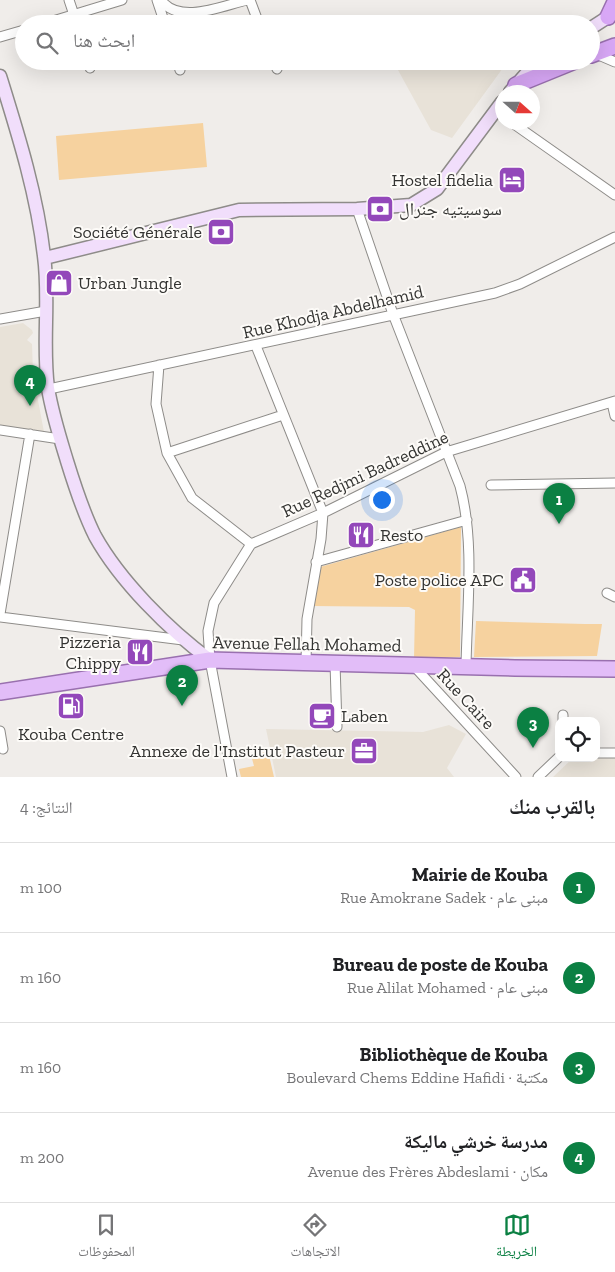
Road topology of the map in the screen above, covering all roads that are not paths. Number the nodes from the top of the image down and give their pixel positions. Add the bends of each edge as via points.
1 (69, 0) edge
2 (122, 0) edge
3 (157, 0) edge
4 (161, 0) edge
5 (248, 0) edge
6 (615, 2) edge
7 (613, 13) edge
8 (74, 14) junction
9 (71, 15) edge
10 (162, 15) edge
11 (255, 15) edge
12 (600, 22) edge
13 (15, 33) edge
14 (0, 37) edge
15 (615, 46) edge
16 (600, 51) edge
17 (600, 57) edge
18 (615, 62) edge
19 (529, 70) edge
20 (555, 70) edge
21 (0, 76) edge
22 (516, 85) edge
23 (522, 85) edge
24 (495, 116) edge
25 (523, 130) edge
26 (615, 195) edge
27 (357, 209) junction
28 (615, 237) edge
29 (44, 258) junction
30 (46, 311) junction
31 (393, 314) junction
32 (0, 318) edge
33 (256, 346) junction
34 (159, 365) junction
35 (49, 389) junction
36 (613, 402) edge
37 (283, 415) junction
38 (615, 416) edge
39 (0, 430) edge
40 (30, 434) junction
41 (60, 439) junction
42 (446, 452) junction
43 (167, 453) junction
44 (615, 483) edge
45 (491, 485) dead end
46 (323, 513) junction
47 (467, 520) junction
48 (251, 544) junction
49 (316, 562) junction
50 (0, 616) edge
51 (182, 640) junction
52 (210, 660) junction
53 (306, 663) junction
54 (335, 664) junction
55 (413, 665) junction
56 (466, 666) junction
57 (615, 669) edge
58 (0, 692) edge
59 (337, 727) dead end
60 (0, 731) edge
61 (3, 749) dead end
62 (600, 753) edge
63 (615, 753) edge
64 (555, 761) edge
65 (232, 777) edge
66 (516, 777) edge
67 (538, 777) edge

1 - 8 street
2 - 8 street
3 - 10 street
4 - 5 street via 166,7 190,13
5 - 11 street
6 - 7 highway
7 - 12 main road
8 - 9 street
13 - 14 street
15 - 16 highway
17 - 18 street
19 - 22 main road
20 - 23 highway
21 - 29 main road via 37,208
24 - 27 main road via 437,189 411,205
25 - 26 street
27 - 29 main road via 239,210
27 - 31 street
28 - 31 street, Rue Khodja Abdelhamid via 495,293
29 - 30 main road
30 - 32 street
30 - 35 main road via 44,341
31 - 33 street, Rue Khodja Abdelhamid
31 - 42 street
33 - 34 street, Rue Khodja Abdelhamid
33 - 37 street
34 - 35 street, Rue Khodja Abdelhamid
34 - 43 street via 156,404
35 - 41 main road
36 - 38 street
36 - 42 street, Rue Redjmi Badreddine
37 - 43 street
37 - 46 street
39 - 40 street
40 - 41 street
40 - 50 street
41 - 51 main road via 81,504 96,537 147,604
42 - 46 street, Rue Redjmi Badreddine
42 - 47 street via 460,486
43 - 48 street via 192,498
44 - 45 street
46 - 48 street, Rue Redjmi Badreddine
46 - 49 street
47 - 49 street
47 - 56 street
48 - 52 street via 214,604 208,631
49 - 53 street via 307,619
50 - 51 street
51 - 52 main road
52 - 53 main road, Avenue Fellah Mohamed
52 - 58 main road, Avenue Fellah Mohamed
52 - 65 street
53 - 54 main road, Avenue Fellah Mohamed
54 - 55 main road, Avenue Fellah Mohamed
54 - 59 street
55 - 56 main road, Avenue Fellah Mohamed
55 - 66 street, Rue Caire
56 - 57 main road, Avenue Fellah Mohamed
60 - 61 street
62 - 63 street
64 - 67 street

